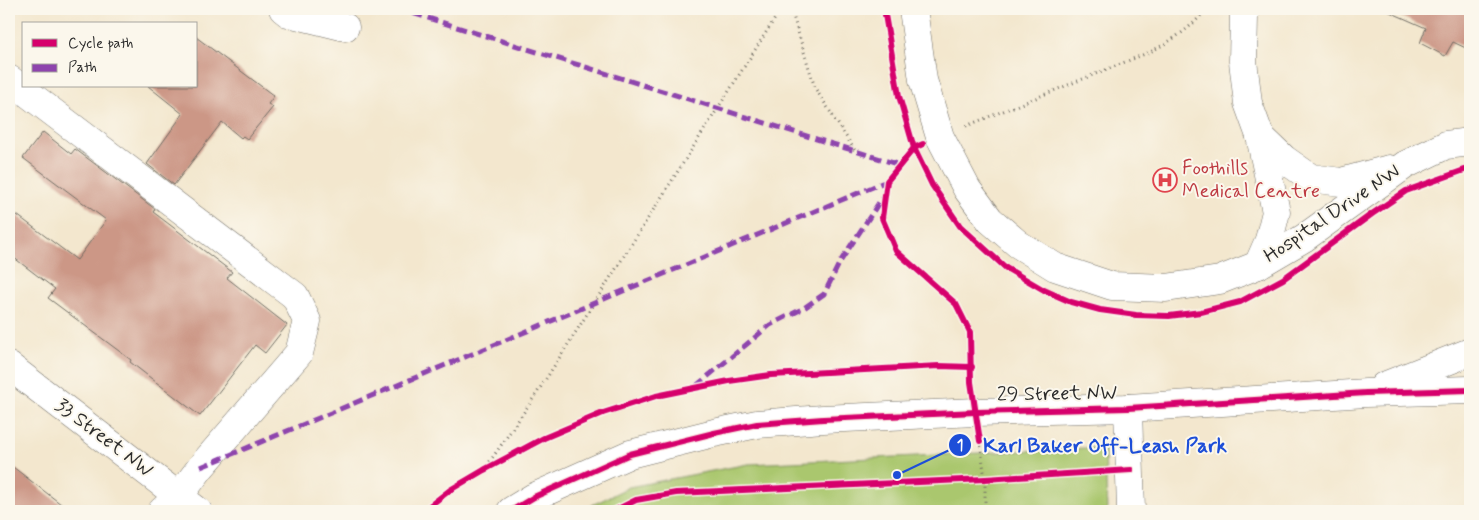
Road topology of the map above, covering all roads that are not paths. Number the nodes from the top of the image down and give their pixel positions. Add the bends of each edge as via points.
1 (283, 9) edge
2 (913, 9) edge
3 (1246, 9) edge
4 (345, 27) dead end
5 (9, 79) edge
6 (1260, 136) junction
7 (1470, 142) edge
8 (1405, 164) junction
9 (1258, 265) junction
10 (1470, 352) edge
11 (9, 366) edge
12 (1470, 390) edge
13 (1366, 393) junction
14 (1128, 408) junction
15 (180, 506) edge
16 (511, 511) edge
17 (1131, 511) edge

1 - 4 street
2 - 9 street, Hospital Drive NW via 923,80 940,137 967,189 990,220 1018,244 1055,266 1112,286 1166,288 1220,280
3 - 6 street via 1243,61 1248,103
5 - 15 street via 295,296 307,321 299,353 201,467
6 - 8 street via 1311,178 1341,182
6 - 9 street via 1276,212
7 - 8 street, Hospital Drive NW via 1446,145
8 - 9 street, Hospital Drive NW via 1304,238
10 - 13 street
11 - 15 street, 33 Street NW
12 - 13 street, 29 Street NW
13 - 14 street, 29 Street NW
14 - 16 street, 29 Street NW via 976,412 757,424 630,454 534,497
14 - 17 street

